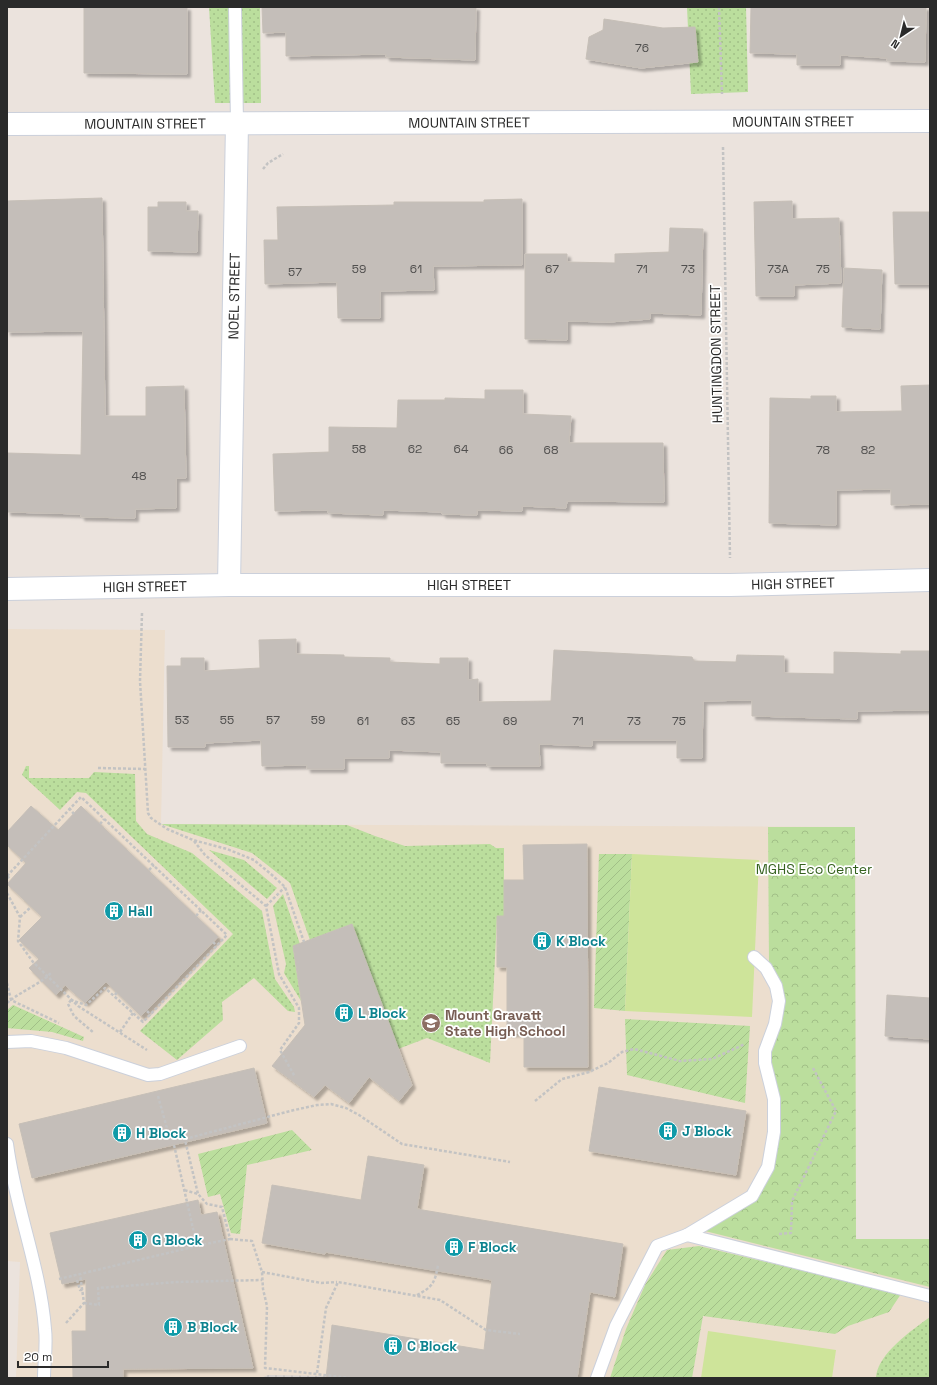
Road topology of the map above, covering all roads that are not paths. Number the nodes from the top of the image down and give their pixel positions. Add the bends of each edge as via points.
1 (235, 7) edge
2 (930, 121) edge
3 (237, 123) junction
4 (7, 124) edge
5 (930, 580) edge
6 (228, 585) junction
7 (7, 589) edge
8 (754, 957) dead end
9 (7, 1042) edge
10 (240, 1046) dead end
11 (7, 1144) edge
12 (687, 1234) junction
13 (930, 1296) edge
14 (44, 1378) edge
15 (597, 1378) edge

1 - 3 lane, NOEL STREET
2 - 3 street, MOUNTAIN STREET
3 - 4 street, MOUNTAIN STREET
3 - 6 street, NOEL STREET
5 - 6 street, HIGH STREET via 730,585
6 - 7 street, HIGH STREET
8 - 12 lane via 766,968 776,986 779,1001 765,1051 765,1063 774,1099 774,1132 768,1167 752,1196
9 - 10 lane via 31,1041 66,1048 148,1075 160,1074
11 - 14 lane via 39,1284 45,1330
12 - 13 lane
12 - 15 lane via 657,1246 616,1326

